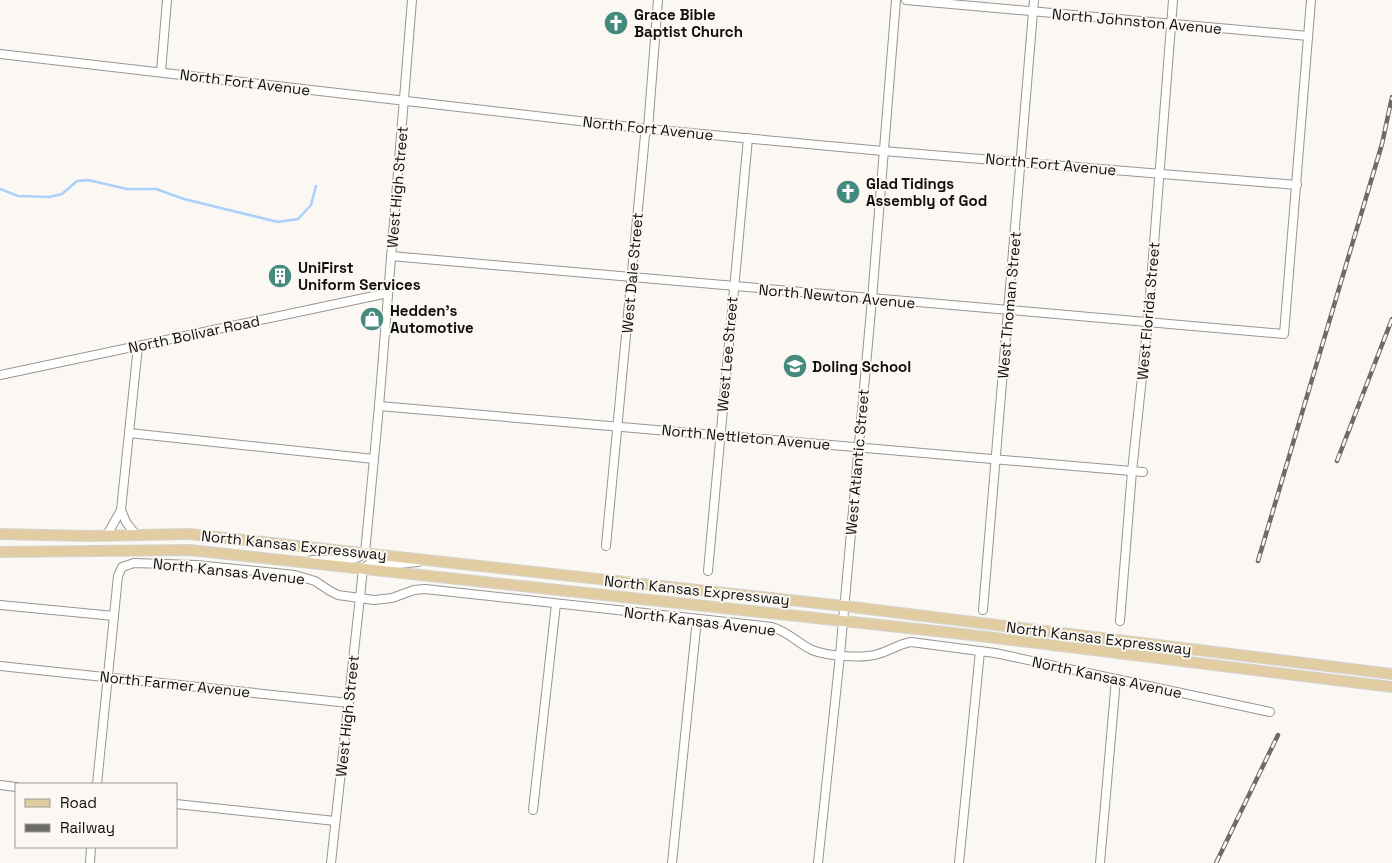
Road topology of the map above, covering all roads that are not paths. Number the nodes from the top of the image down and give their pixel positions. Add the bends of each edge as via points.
1 (167, 0) edge
2 (412, 0) edge
3 (658, 0) edge
4 (896, 0) edge
5 (906, 0) edge
6 (1034, 0) edge
7 (1173, 0) edge
8 (1311, 0) edge
9 (1033, 12) junction
10 (1171, 24) junction
11 (1308, 36) junction
12 (0, 54) edge
13 (161, 72) junction
14 (404, 100) junction
15 (648, 129) junction
16 (748, 138) junction
17 (883, 150) junction
18 (1020, 162) junction
19 (1159, 173) junction
20 (1297, 185) junction
21 (391, 256) junction
22 (631, 277) junction
23 (734, 286) junction
24 (388, 293) junction
25 (872, 299) junction
26 (1009, 311) junction
27 (1148, 321) junction
28 (138, 346) junction
29 (0, 375) edge
30 (379, 406) junction
31 (617, 426) junction
32 (129, 433) junction
33 (720, 434) junction
34 (858, 448) junction
35 (374, 459) junction
36 (995, 459) junction
37 (1132, 470) junction
38 (1143, 472) dead end
39 (121, 510) junction
40 (0, 528) edge
41 (0, 534) edge
42 (34, 535) junction
43 (107, 535) junction
44 (136, 535) junction
45 (606, 546) dead end
46 (0, 552) edge
47 (365, 554) junction
48 (428, 560) junction
49 (299, 562) junction
50 (363, 569) junction
51 (708, 571) dead end
52 (360, 598) junction
53 (0, 604) edge
54 (556, 604) junction
55 (844, 606) junction
56 (982, 610) dead end
57 (114, 616) junction
58 (698, 619) junction
59 (843, 621) junction
60 (1120, 621) dead end
61 (980, 651) junction
62 (840, 655) junction
63 (0, 666) edge
64 (1392, 674) edge
65 (108, 677) junction
66 (1116, 678) junction
67 (1392, 687) edge
68 (349, 703) junction
69 (1270, 712) dead end
70 (97, 783) edge
71 (0, 785) edge
72 (15, 787) edge
73 (178, 804) edge
74 (533, 810) dead end
75 (335, 821) junction
76 (91, 848) edge
77 (90, 863) edge
78 (331, 863) edge
79 (672, 863) edge
80 (818, 863) edge
81 (959, 863) edge
82 (1100, 863) edge

1 - 13 street
2 - 14 street, West High Street
3 - 15 street, West Dale Street
4 - 17 street, West Atlantic Street
5 - 9 street, North Johnston Avenue
6 - 9 street, West Thoman Street
7 - 10 street, West Florida Street
8 - 11 street
9 - 10 street, North Johnston Avenue
9 - 18 street, West Thoman Street
10 - 11 street, North Johnston Avenue
10 - 19 street, West Florida Street
11 - 20 street
12 - 13 street, North Fort Avenue
13 - 14 street, North Fort Avenue
14 - 15 street, North Fort Avenue
14 - 21 street, West High Street
15 - 16 street, North Fort Avenue
15 - 22 street, West Dale Street
16 - 17 street, North Fort Avenue
16 - 23 street, West Lee Street
17 - 18 street, North Fort Avenue
17 - 25 street, West Atlantic Street
18 - 19 street, North Fort Avenue
18 - 26 street, West Thoman Street
19 - 20 street, North Fort Avenue
19 - 27 street, West Florida Street
20 - 27 street, North Newton Avenue via 1284,334
21 - 22 street, North Newton Avenue
21 - 24 street, West High Street
22 - 23 street, North Newton Avenue
22 - 31 street, West Dale Street
23 - 25 street, North Newton Avenue
23 - 33 street, West Lee Street
24 - 28 street, North Bolivar Road
24 - 30 street, West High Street
25 - 26 street, North Newton Avenue
25 - 34 street, West Atlantic Street
26 - 27 street, North Newton Avenue
26 - 36 street, West Thoman Street
27 - 37 street, West Florida Street
28 - 29 street, North Bolivar Road
28 - 32 street
30 - 31 street, North Nettleton Avenue
30 - 35 street, West High Street
31 - 33 street, North Nettleton Avenue
31 - 45 street, West Dale Street
32 - 35 street
32 - 39 street
33 - 34 street, North Nettleton Avenue
33 - 51 street, West Lee Street
34 - 36 street, North Nettleton Avenue
34 - 55 street, West Atlantic Street
35 - 47 street, West High Street
36 - 37 street, North Nettleton Avenue
36 - 56 street, West Thoman Street
37 - 38 street, North Nettleton Avenue
37 - 60 street, West Florida Street
39 - 43 street
39 - 44 street
40 - 42 main road
41 - 42 main road, North Kansas Expressway
42 - 43 main road, North Kansas Expressway
43 - 44 main road, North Kansas Expressway
44 - 47 main road, North Kansas Expressway via 190,534
46 - 49 main road, North Kansas Expressway via 190,550
47 - 48 main road, North Kansas Expressway
47 - 49 street via 354,559
48 - 50 street via 400,564 370,563
48 - 55 main road, North Kansas Expressway
49 - 50 main road, North Kansas Expressway
50 - 52 street, West High Street
50 - 59 main road, North Kansas Expressway
52 - 54 street, North Kansas Avenue via 384,600 425,589
52 - 57 street, North Kansas Avenue via 338,595 315,581 296,575 196,565 134,563 122,566 118,576
52 - 68 street, West High Street
53 - 57 street
54 - 58 street, North Kansas Avenue
54 - 74 street
55 - 59 street, West Atlantic Street
55 - 64 main road, North Kansas Expressway
57 - 65 street
58 - 62 street, North Kansas Avenue via 782,630 813,650
58 - 79 street
59 - 62 street, West Atlantic Street
59 - 67 main road, North Kansas Expressway
61 - 62 street, North Kansas Avenue via 911,642 873,656
61 - 66 street, North Kansas Avenue
61 - 81 street
62 - 80 street, West Atlantic Street
63 - 65 street, North Farmer Avenue
65 - 68 street, North Farmer Avenue
65 - 70 street
66 - 69 street, North Kansas Avenue
66 - 82 street
68 - 75 street, West High Street
71 - 72 street
73 - 75 street
75 - 78 street, West High Street
76 - 77 street

